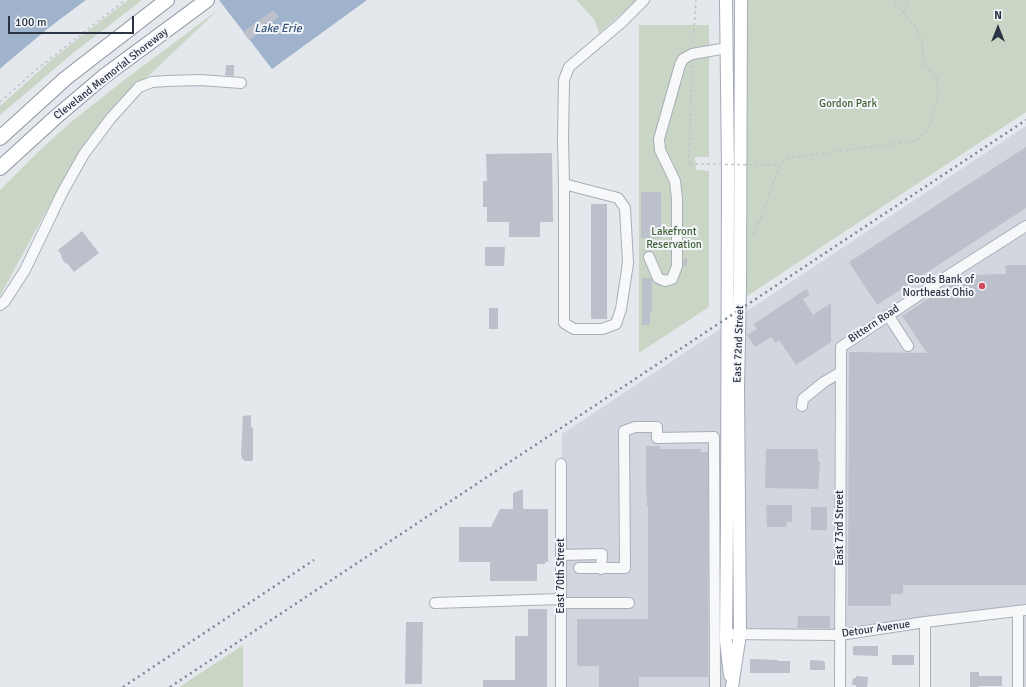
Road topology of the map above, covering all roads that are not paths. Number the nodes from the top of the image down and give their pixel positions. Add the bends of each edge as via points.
1 (167, 0) edge
2 (207, 0) edge
3 (644, 0) edge
4 (726, 0) edge
5 (741, 0) edge
6 (727, 48) junction
7 (742, 49) junction
8 (241, 83) dead end
9 (0, 138) edge
10 (0, 168) edge
11 (564, 184) junction
12 (1026, 226) edge
13 (649, 258) dead end
14 (0, 305) edge
15 (888, 315) junction
16 (908, 346) dead end
17 (840, 370) junction
18 (802, 406) dead end
19 (561, 464) dead end
20 (561, 554) junction
21 (579, 568) dead end
22 (601, 569) junction
23 (561, 601) junction
24 (435, 602) dead end
25 (629, 602) dead end
26 (1022, 610) edge
27 (925, 622) junction
28 (726, 634) junction
29 (740, 634) junction
30 (840, 635) junction
31 (1020, 683) edge
32 (561, 687) edge
33 (715, 687) edge
34 (732, 687) edge
35 (840, 687) edge
36 (925, 687) edge

1 - 9 highway, Cleveland Memorial Shoreway via 66,78
2 - 10 highway, Cleveland Memorial Shoreway via 103,77
3 - 11 street via 569,67 564,80
4 - 6 main road, East 72nd Street
5 - 7 main road, East 72nd Street
6 - 7 main road
6 - 13 street via 692,54 683,59 680,66 659,140 660,150 675,181 676,266 672,279 665,281 658,278
6 - 28 main road, East 72nd Street
7 - 29 main road, East 72nd Street via 738,380
8 - 14 street via 167,81 152,82 139,87 84,154 25,270
11 - 11 street via 564,323 574,329 602,329 616,324 621,309 628,263 625,208 618,198
12 - 15 street, Bittern Road
15 - 16 street
15 - 17 street, Bittern Road via 840,347
17 - 18 street via 803,398
17 - 30 street, East 73rd Street
19 - 20 street, East 70th Street
20 - 22 street via 602,554
20 - 23 street, East 70th Street
21 - 22 street
22 - 33 street via 625,568 624,431 635,427 657,427 657,438 714,437
23 - 24 street
23 - 25 street
23 - 32 street, East 70th Street
26 - 27 street, Detour Avenue
26 - 31 street
27 - 30 street, Detour Avenue
27 - 36 street
28 - 29 street, Detour Avenue
28 - 34 main road, East 72nd Street
29 - 30 street, Detour Avenue
29 - 34 main road, East 72nd Street
30 - 35 street, East 73rd Street

